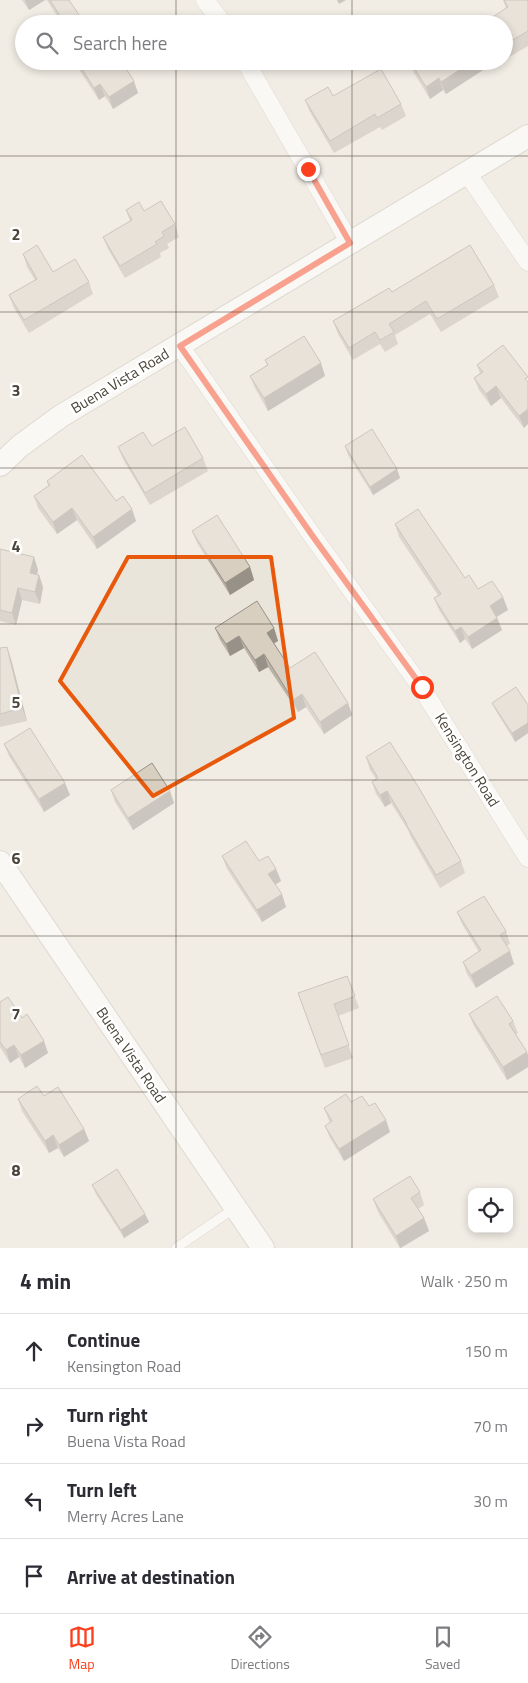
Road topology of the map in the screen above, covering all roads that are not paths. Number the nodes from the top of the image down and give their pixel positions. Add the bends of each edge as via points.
1 (205, 0) edge
2 (216, 15) edge
3 (250, 70) edge
4 (528, 136) edge
5 (467, 173) junction
6 (350, 243) junction
7 (528, 262) edge
8 (180, 346) junction
9 (0, 465) edge
10 (528, 858) edge
11 (0, 862) edge
12 (235, 1208) junction
13 (176, 1248) edge
14 (263, 1248) edge

1 - 2 street
3 - 6 street
4 - 5 street, Buena Vista Road
5 - 6 street, Buena Vista Road
5 - 7 street
6 - 8 street, Buena Vista Road
8 - 9 street, Buena Vista Road via 61,416
8 - 10 street, Kensington Road via 422,687
11 - 12 street, Buena Vista Road
12 - 13 lane
12 - 14 street, Buena Vista Road

